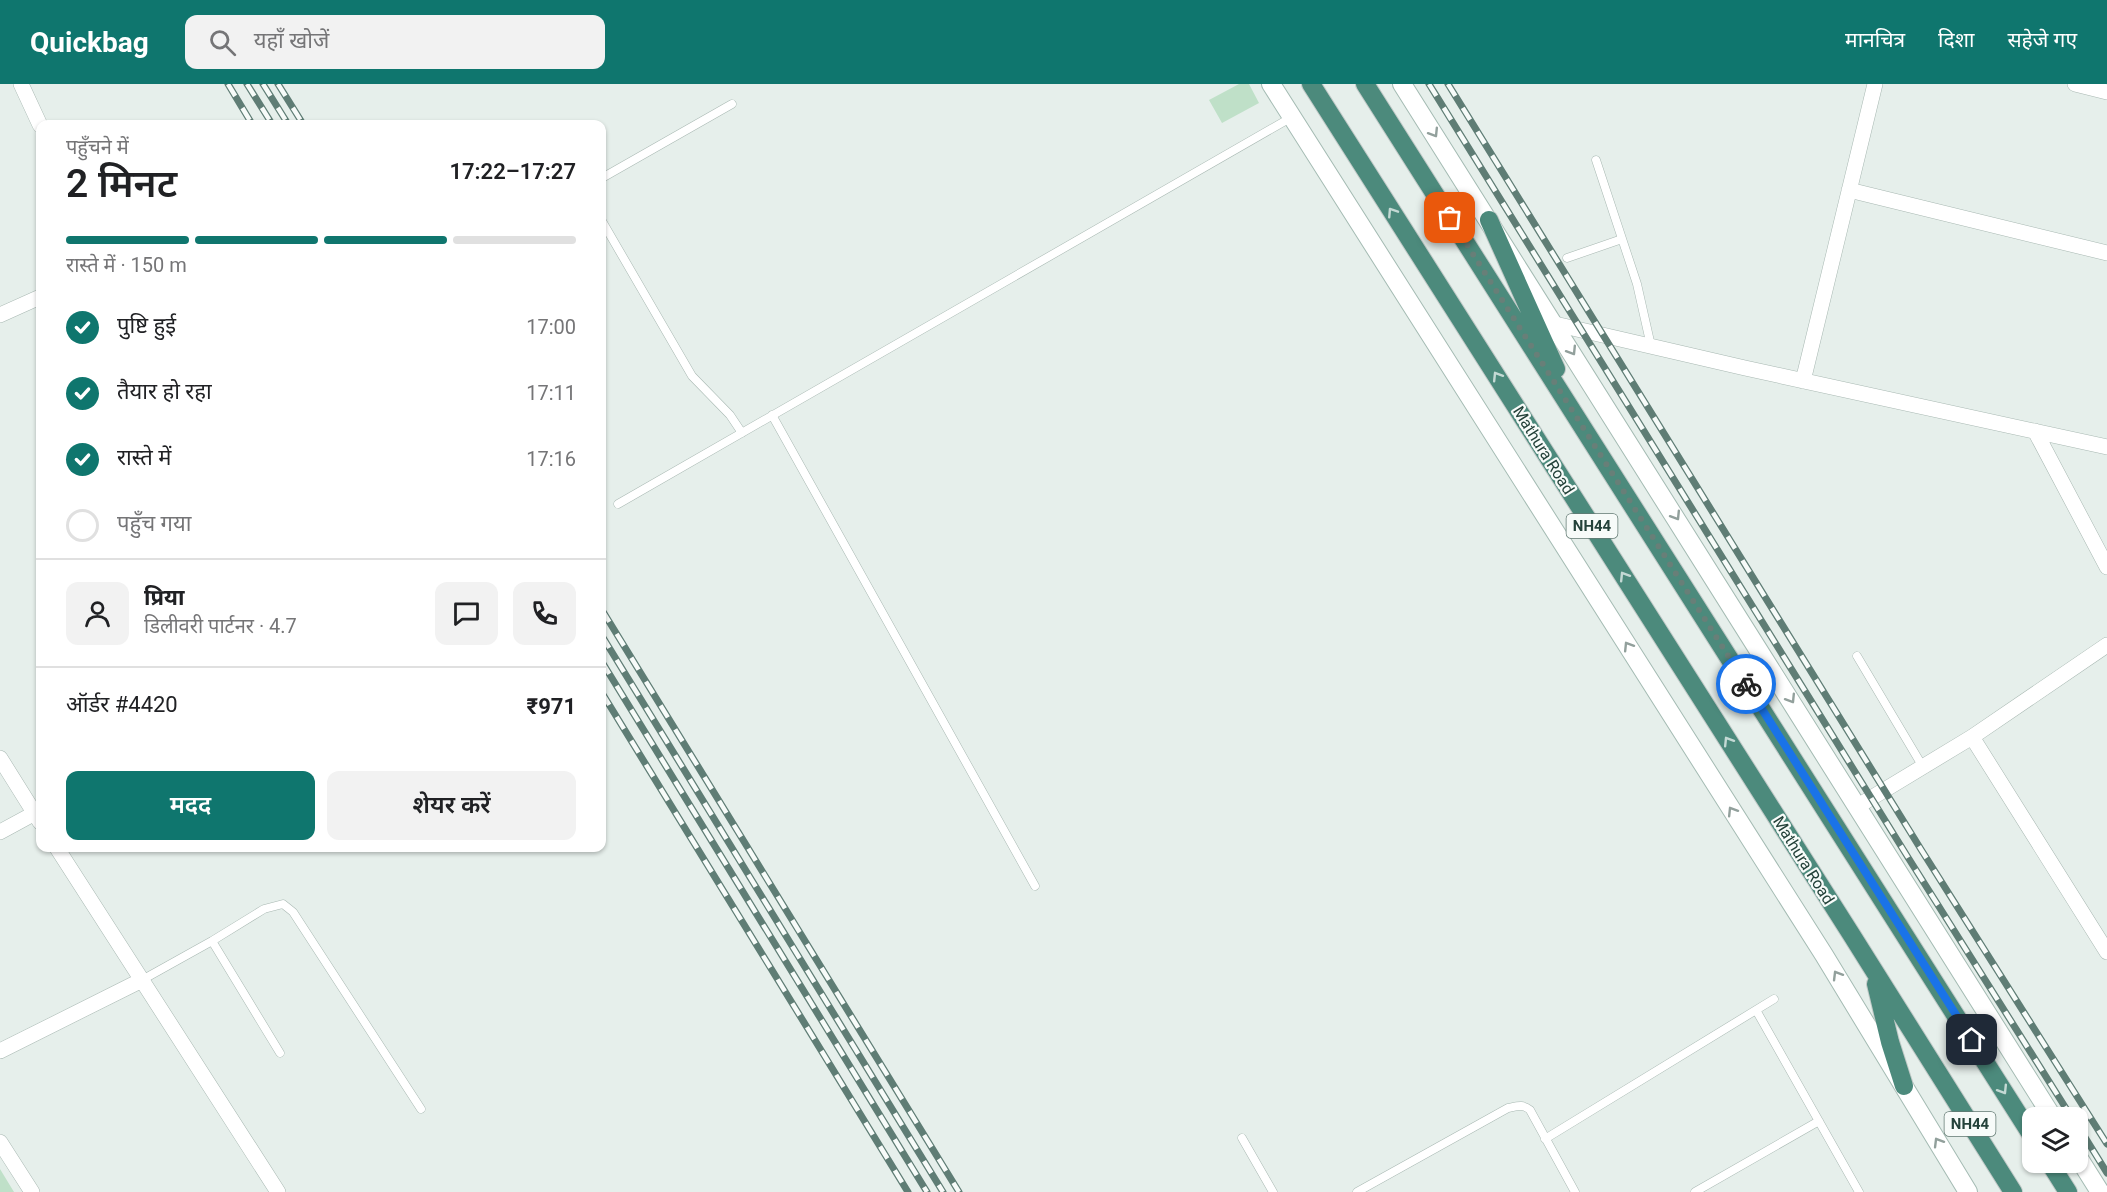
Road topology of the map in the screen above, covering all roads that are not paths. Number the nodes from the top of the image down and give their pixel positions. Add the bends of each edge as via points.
1 (21, 84) edge
2 (1271, 84) edge
3 (1311, 84) edge
4 (1365, 84) edge
5 (1402, 84) edge
6 (1875, 84) edge
7 (2075, 84) edge
8 (2107, 92) edge
9 (732, 104) dead end
10 (1292, 117) junction
11 (38, 120) edge
12 (1596, 160) dead end
13 (606, 176) edge
14 (1849, 190) junction
15 (1489, 220) junction
16 (606, 228) edge
17 (1622, 239) junction
18 (2107, 253) edge
19 (1567, 258) dead end
20 (36, 299) edge
21 (0, 315) edge
22 (1555, 324) junction
23 (1651, 346) junction
24 (1803, 381) junction
25 (772, 415) junction
26 (1578, 420) junction
27 (2035, 431) junction
28 (742, 433) junction
29 (2107, 447) edge
30 (618, 504) dead end
31 (2107, 567) edge
32 (2107, 645) edge
33 (1857, 656) dead end
34 (1972, 737) junction
35 (0, 758) edge
36 (1923, 767) junction
37 (1858, 806) junction
38 (36, 815) edge
39 (36, 819) edge
40 (0, 832) edge
41 (60, 852) edge
42 (1035, 886) dead end
43 (212, 941) junction
44 (2107, 952) edge
45 (1872, 968) junction
46 (142, 980) junction
47 (1774, 999) dead end
48 (1756, 1010) junction
49 (0, 1051) edge
50 (280, 1053) dead end
51 (1904, 1086) junction
52 (2046, 1107) edge
53 (421, 1109) dead end
54 (2022, 1120) edge
55 (1819, 1121) junction
56 (1242, 1138) dead end
57 (1545, 1139) junction
58 (0, 1142) edge
59 (2056, 1173) edge
60 (2088, 1173) edge
61 (32, 1192) edge
62 (278, 1192) edge
63 (1273, 1192) edge
64 (1357, 1192) edge
65 (1575, 1192) edge
66 (1695, 1192) edge
67 (1859, 1192) edge
68 (1968, 1192) edge
69 (2013, 1192) edge
70 (2068, 1192) edge
71 (2100, 1192) edge

1 - 11 street
2 - 10 main road
45 -> 3 highway, Mathura Road / NH44
4 - 26 highway, NH44
5 -> 15 main road
6 - 14 street
7 - 8 street
9 - 13 lane
10 - 25 lane
51 -> 10 main road
12 - 17 lane
14 - 18 street
14 - 24 street
15 - 22 main road
15 - 26 highway
16 - 28 lane via 692,376
17 - 19 lane
17 - 23 lane
20 - 21 street
22 - 23 street
22 -> 37 main road
23 - 24 street
24 - 27 street
25 - 28 lane
25 - 42 lane
26 -> 54 highway, NH44
27 - 29 street
27 - 31 street
28 - 30 lane
32 - 34 street
33 - 36 lane
34 - 36 street
34 - 44 street
35 - 38 street
36 - 37 street
37 - 52 main road
39 - 40 street
41 - 46 street
43 - 46 lane
43 - 50 lane
43 - 53 lane via 264,909 283,904 293,912
45 - 51 highway
45 - 69 highway, NH44
46 - 49 street
46 - 62 street
47 - 48 lane
48 - 55 lane
48 - 57 lane
68 -> 51 main road
55 - 66 lane
55 - 67 lane
56 - 63 lane
57 - 64 lane via 1530,1110 1520,1105 1508,1108
57 - 65 lane
58 - 61 street
59 - 70 highway
60 - 71 main road

